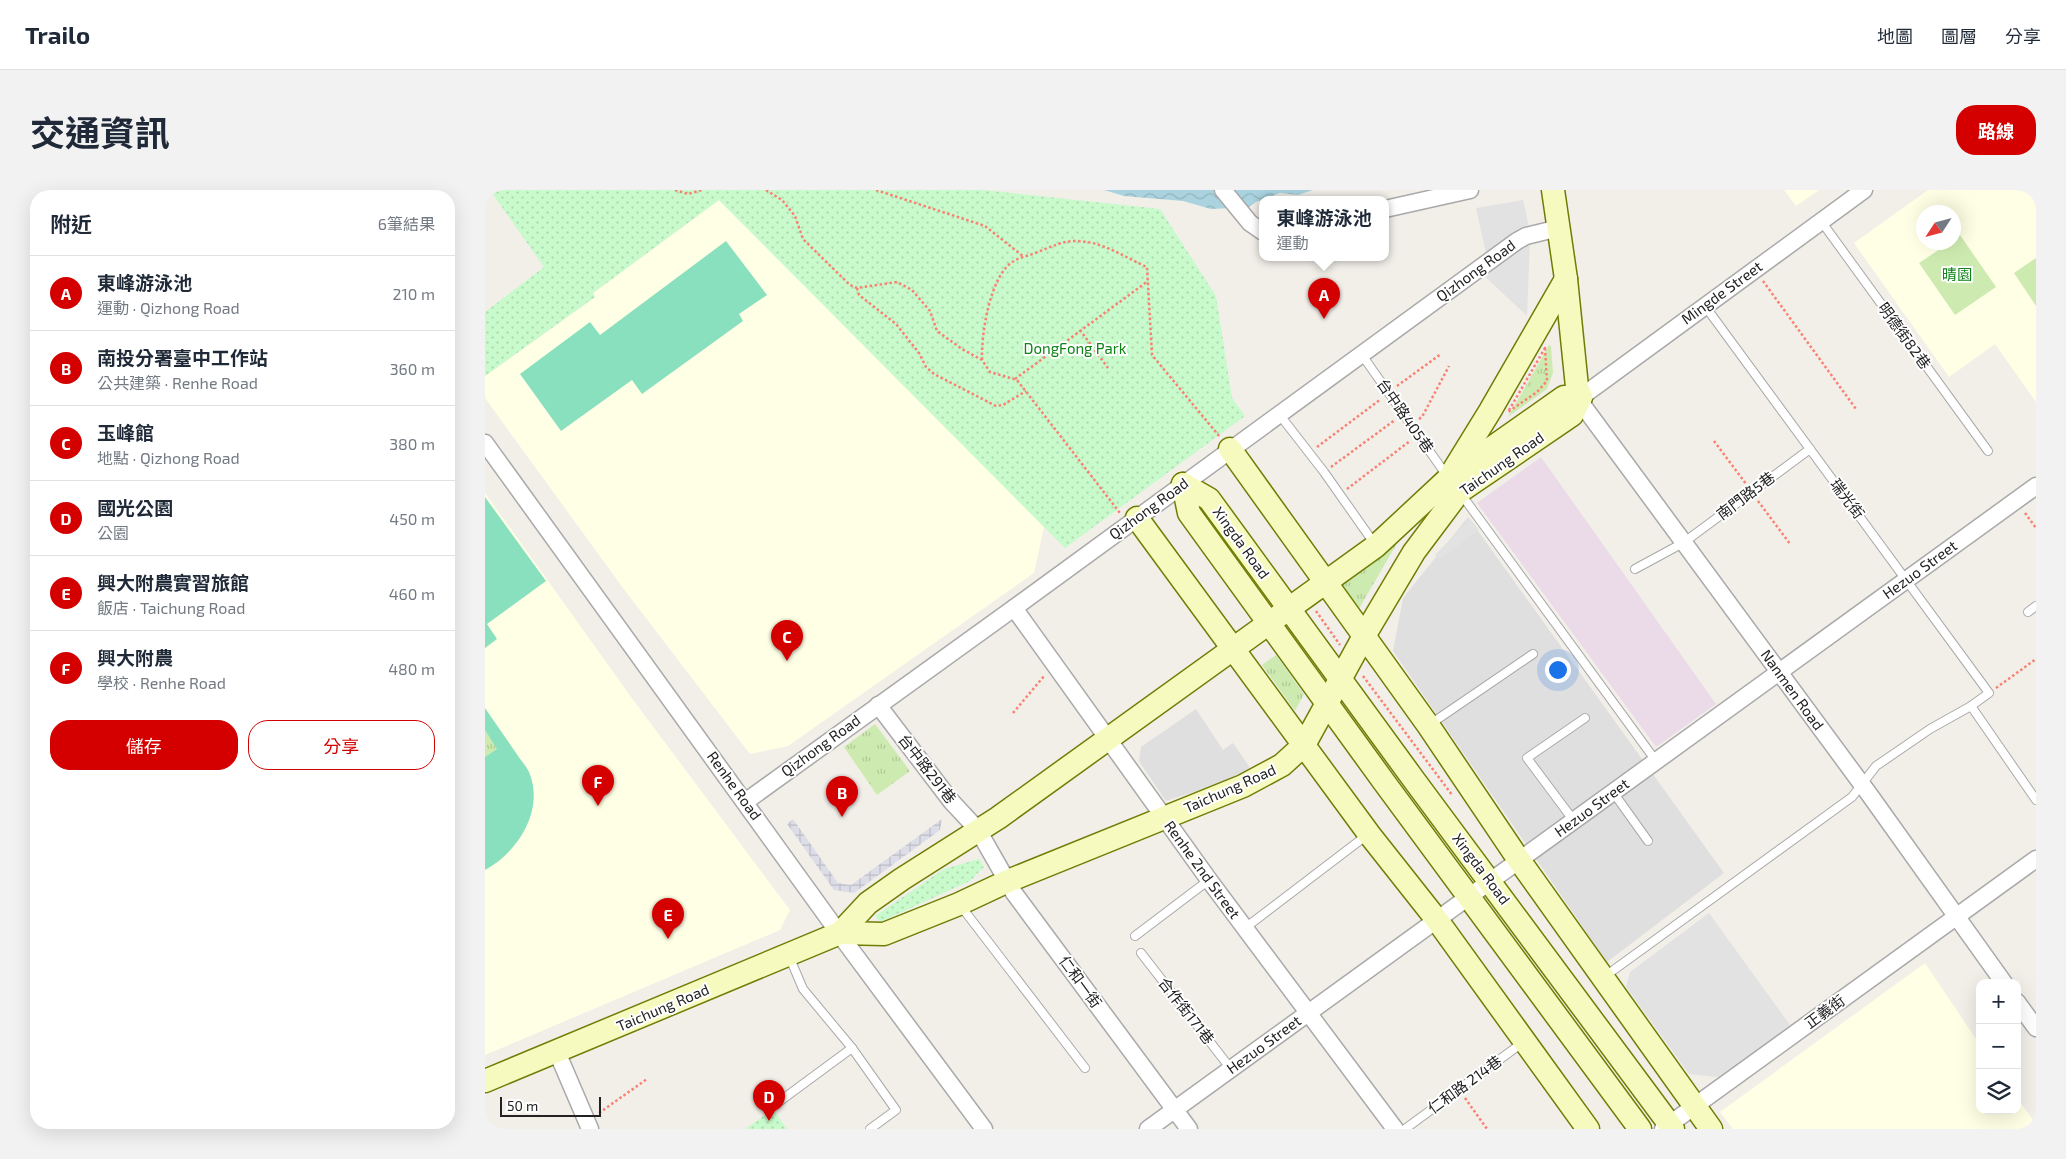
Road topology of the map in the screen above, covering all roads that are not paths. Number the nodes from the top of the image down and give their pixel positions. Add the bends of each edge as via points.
1 (1223, 190) edge
2 (1470, 190) edge
3 (1553, 190) edge
4 (1864, 190) edge
5 (1389, 208) edge
6 (1821, 221) junction
7 (1256, 227) edge
8 (1559, 228) junction
9 (1566, 279) junction
10 (1705, 306) junction
11 (1362, 354) junction
12 (1581, 397) junction
13 (1279, 414) junction
14 (485, 442) edge
15 (1810, 449) junction
16 (1230, 450) junction
17 (1988, 451) dead end
18 (1183, 484) junction
19 (1454, 485) junction
20 (2036, 486) edge
21 (1133, 521) junction
22 (1683, 543) junction
23 (1376, 546) junction
24 (1635, 569) dead end
25 (1907, 580) junction
26 (1326, 582) junction
27 (2036, 606) edge
28 (1014, 608) junction
29 (1289, 609) junction
30 (2028, 612) dead end
31 (1269, 623) junction
32 (1364, 636) junction
33 (1233, 649) junction
34 (1533, 654) dead end
35 (1779, 673) junction
36 (1340, 679) junction
37 (1327, 702) junction
38 (878, 705) junction
39 (1971, 706) junction
40 (1585, 718) dead end
41 (1428, 725) junction
42 (1108, 740) junction
43 (1304, 745) junction
44 (1656, 761) junction
45 (1862, 785) junction
46 (1613, 792) junction
47 (2036, 800) edge
48 (745, 802) junction
49 (1164, 818) junction
50 (1573, 821) junction
51 (978, 830) junction
52 (1369, 834) junction
53 (1648, 841) dead end
54 (2036, 858) edge
55 (1519, 860) junction
56 (1209, 880) junction
57 (1008, 881) junction
58 (1490, 881) junction
59 (1469, 896) junction
60 (959, 904) junction
61 (1957, 916) junction
62 (1437, 920) junction
63 (1245, 928) junction
64 (840, 933) junction
65 (1135, 936) dead end
66 (1141, 953) dead end
67 (789, 955) junction
68 (1603, 978) junction
69 (2001, 979) edge
70 (2021, 1007) edge
71 (1307, 1014) junction
72 (2036, 1028) edge
73 (1524, 1042) junction
74 (852, 1048) junction
75 (557, 1052) junction
76 (1085, 1068) dead end
77 (1231, 1069) junction
78 (485, 1081) edge
79 (776, 1104) dead end
80 (1694, 1107) junction
81 (1174, 1110) junction
82 (586, 1125) edge
83 (1669, 1127) edge
84 (870, 1129) edge
85 (984, 1129) edge
86 (1148, 1129) edge
87 (1189, 1129) edge
88 (1395, 1129) edge
89 (1405, 1129) edge
90 (1588, 1129) edge
91 (1640, 1129) edge
92 (1711, 1129) edge

1 - 7 street
2 - 5 street
3 - 8 street
4 - 6 street, Mingde Street
6 - 10 street, Mingde Street
6 - 17 lane, 明德街82巷
8 - 9 street
8 - 11 street, Qizhong Road via 1517,240
9 - 12 street via 1577,387
9 - 19 street, Taichung Road via 1490,411
10 - 12 street, Mingde Street
10 - 15 lane, 瑞光街
11 - 13 street, Qizhong Road
11 - 19 lane, 台中路405巷
12 - 19 street, Taichung Road via 1564,397
12 - 22 street, Nanmen Road via 1584,408
13 - 16 street, Qizhong Road
13 - 23 lane
14 - 48 street, Renhe Road
15 - 22 lane, 南門路5巷
15 - 25 lane, 瑞光街
16 - 18 street, Qizhong Road
16 - 26 street
18 - 21 street, Qizhong Road
18 - 29 street, Xingda Road via 1209,499
18 - 31 street, Xingda Road via 1189,512
19 - 23 street, Taichung Road
19 - 32 street, Taichung Road
19 - 44 lane, 台中路405巷
20 - 25 street, Hezuo Street
21 - 28 street, Qizhong Road
21 - 33 street
22 - 24 lane, 南門路5巷
22 - 35 street, Nanmen Road
23 - 26 street, Taichung Road
25 - 35 street, Hezuo Street
25 - 39 lane, 瑞光街 via 1989,693
26 - 29 street, Taichung Road
26 - 32 street
27 - 30 lane
28 - 38 street, Qizhong Road
28 - 42 street, Renhe 2nd Street
29 - 31 street, Taichung Road
29 - 36 street, Xingda Road
31 - 33 street, Taichung Road
31 - 37 street, Xingda Road
32 - 36 street, Taichung Road
32 - 41 street
33 - 42 street, Taichung Road
33 - 43 street
34 - 41 lane
35 - 44 street, Hezuo Street
35 - 45 street, Nanmen Road
36 - 37 street, Taichung Road
36 - 58 street, Xingda Road
37 - 43 street, Taichung Road
37 - 59 street, Xingda Road
38 - 48 street, Qizhong Road
38 - 51 street, 台中路291巷 via 951,801
39 - 45 lane via 1876,766
39 - 47 lane
40 - 50 lane via 1527,758
41 - 55 street
42 - 49 street, Renhe 2nd Street
42 - 51 street, Taichung Road
43 - 49 street, Taichung Road via 1274,771
43 - 52 street
44 - 46 street, Hezuo Street
45 - 61 street, Nanmen Road
45 - 68 lane via 1852,797
46 - 50 street, Hezuo Street
46 - 53 lane
48 - 64 street, Renhe Road
49 - 56 street, Renhe 2nd Street
49 - 57 street, Taichung Road
50 - 55 street, Hezuo Street
51 - 57 street, 仁和一街
51 - 64 street, Taichung Road via 901,879 869,903
52 - 62 street
52 - 63 lane
54 - 61 street, 正義街
55 - 58 street, Hezuo Street
55 - 68 street
56 - 63 street, Renhe 2nd Street
56 - 65 lane
57 - 60 street, Taichung Road
57 - 81 street, 仁和一街
58 - 59 street, Hezuo Street
58 - 83 street, Xingda Road
59 - 62 street, Hezuo Street
59 - 91 street, Xingda Road
60 - 64 street, Taichung Road via 884,934
60 - 76 lane
61 - 69 street, Nanmen Road
61 - 80 street, 正義街
62 - 71 street, Hezuo Street
62 - 73 street
63 - 71 street, Renhe 2nd Street
64 - 67 street, Taichung Road
64 - 85 street, Renhe Road
66 - 77 lane, 合作街171巷
67 - 74 lane via 803,989
67 - 75 street, Taichung Road
68 - 80 street
70 - 72 street
71 - 77 street, Hezuo Street
71 - 88 street, Renhe 2nd Street
73 - 89 lane, 仁和路 214巷
73 - 90 street
74 - 79 lane
74 - 84 lane via 896,1110
75 - 78 street, Taichung Road
75 - 82 street
77 - 81 street, Hezuo Street
80 - 83 street, 正義街
80 - 92 street
81 - 86 street, Hezuo Street
81 - 87 street, 仁和一街

